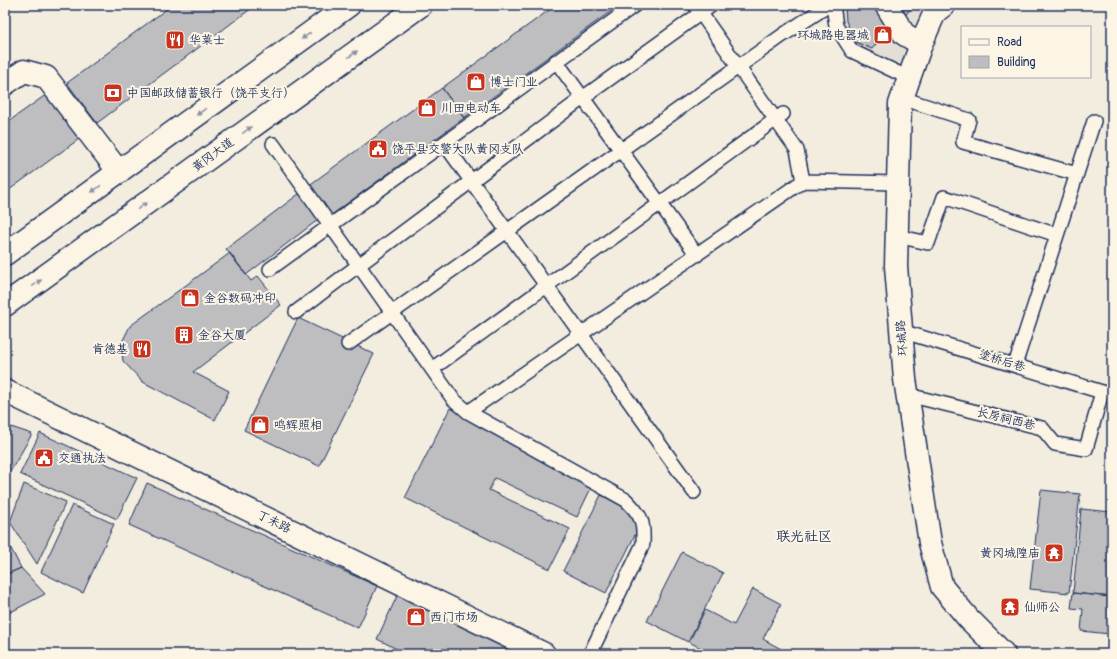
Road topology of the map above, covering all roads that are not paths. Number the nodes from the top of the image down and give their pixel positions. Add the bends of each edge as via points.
1 (349, 5) edge
2 (421, 5) edge
3 (635, 5) edge
4 (695, 5) edge
5 (712, 5) edge
6 (829, 5) edge
7 (833, 5) edge
8 (886, 5) edge
9 (944, 5) edge
10 (921, 44) junction
11 (556, 60) junction
12 (909, 78) junction
13 (5, 84) edge
14 (584, 97) junction
15 (902, 98) junction
16 (783, 114) dead end
17 (1094, 121) dead end
18 (444, 143) junction
19 (273, 144) dead end
20 (621, 150) junction
21 (119, 172) junction
22 (1076, 174) junction
23 (803, 181) junction
24 (898, 183) junction
25 (1057, 235) junction
26 (897, 236) junction
27 (5, 254) edge
28 (697, 255) junction
29 (270, 269) dead end
30 (5, 305) edge
31 (296, 312) dead end
32 (901, 330) junction
33 (348, 344) dead end
34 (1015, 365) junction
35 (432, 369) junction
36 (1107, 389) edge
37 (5, 391) edge
38 (908, 395) junction
39 (468, 412) junction
40 (694, 492) dead end
41 (544, 654) edge
42 (590, 654) edge
43 (1004, 654) edge

1 -> 21 main road
30 -> 2 main road, 黄冈大道
3 - 11 lane
4 - 23 lane via 797,150
5 - 14 lane
6 - 20 lane via 782,35
7 - 12 lane via 836,26 852,51
8 - 10 main road via 904,34
9 - 10 main road, 环城路 via 935,12
10 - 12 main road, 环城路
11 - 14 lane
11 - 18 lane
12 - 15 main road, 环城路
13 - 21 main road via 24,71 46,77
14 - 20 lane
14 - 31 lane
15 - 22 lane via 969,120 963,142
15 - 24 main road, 环城路
16 - 35 lane
17 - 22 lane
18 - 29 lane
18 - 40 lane
19 - 35 lane
20 - 28 lane
20 - 33 lane
21 -> 27 main road
22 - 25 lane
23 - 24 lane
23 - 28 lane
24 - 26 main road, 环城路
25 - 26 lane via 944,197 928,243
25 - 34 lane
26 - 32 main road, 环城路 via 896,266
28 - 39 lane
32 - 34 lane, 塗桥后巷
32 - 38 main road, 环城路
34 - 36 lane, 塗桥后巷
35 - 39 lane via 453,399
36 - 38 lane, 长房祠西巷 via 1086,449 1055,444 1042,428
37 - 41 main road, 丁未路
38 - 43 main road, 环城路 via 930,543 942,586 968,618
39 - 42 lane via 626,500 640,514 642,544

